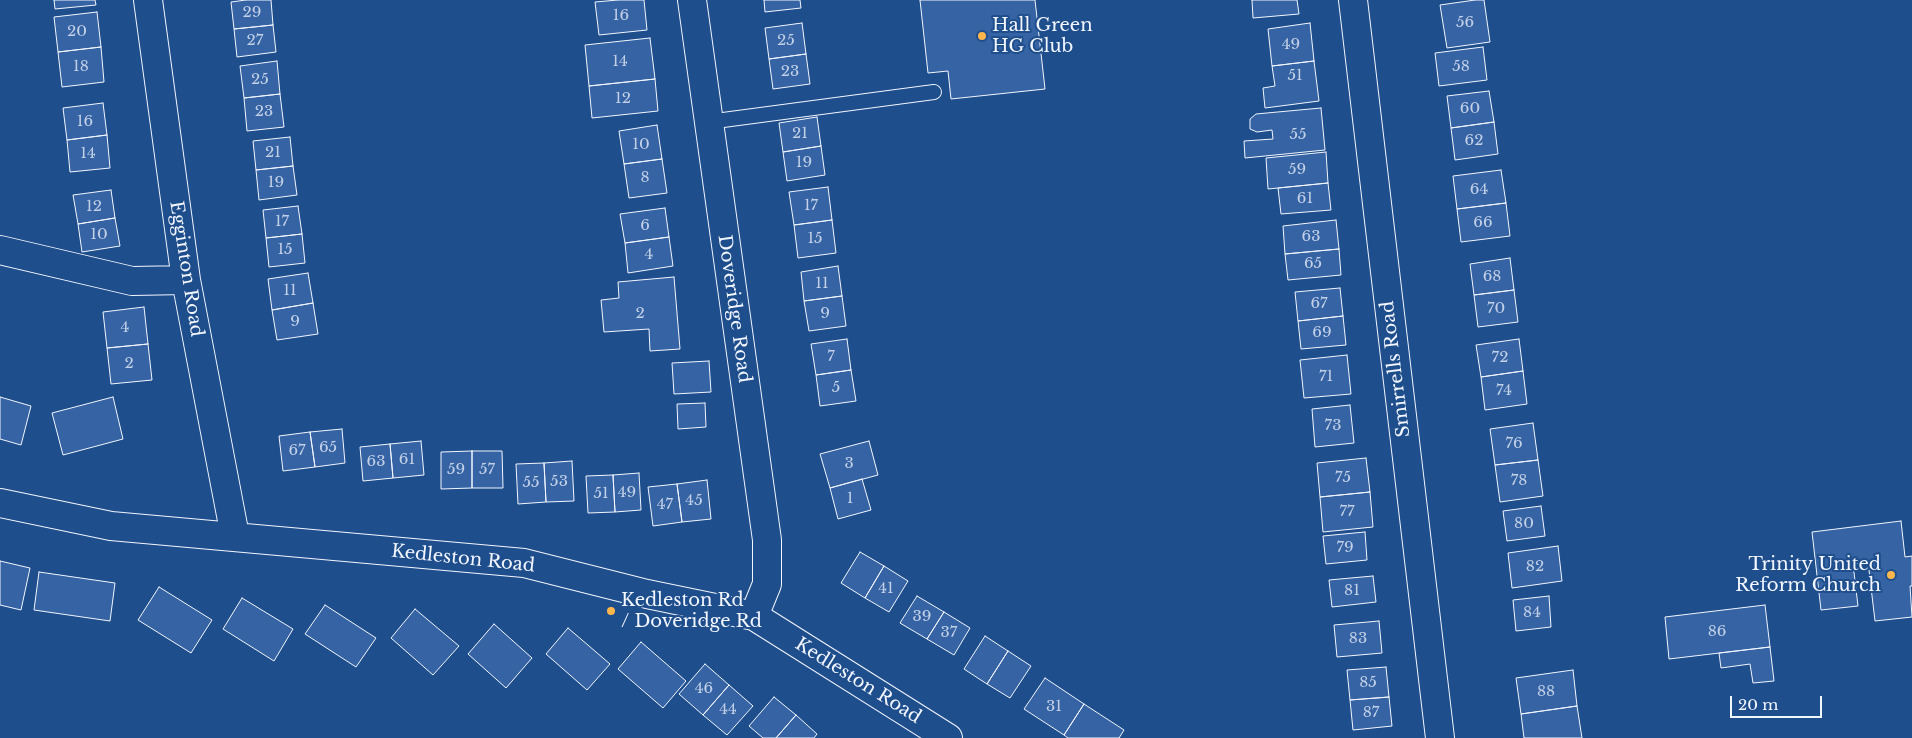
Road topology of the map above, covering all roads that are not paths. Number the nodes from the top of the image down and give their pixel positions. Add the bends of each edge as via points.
1 (148, 0) edge
2 (692, 0) edge
3 (1353, 0) edge
4 (934, 92) dead end
5 (708, 122) junction
6 (0, 250) edge
7 (186, 280) junction
8 (0, 504) edge
9 (235, 536) junction
10 (754, 616) junction
11 (948, 738) edge
12 (1440, 738) edge

1 - 7 street, Egginton Road
2 - 5 street, Doveridge Road
3 - 12 street, Smirrells Road
4 - 5 lane
5 - 10 street, Doveridge Road via 767,540 767,584
6 - 7 street via 132,281
7 - 9 street, Egginton Road
8 - 9 street, Kedleston Road via 111,526
9 - 10 street, Kedleston Road via 524,563 647,594
10 - 11 street, Kedleston Road

